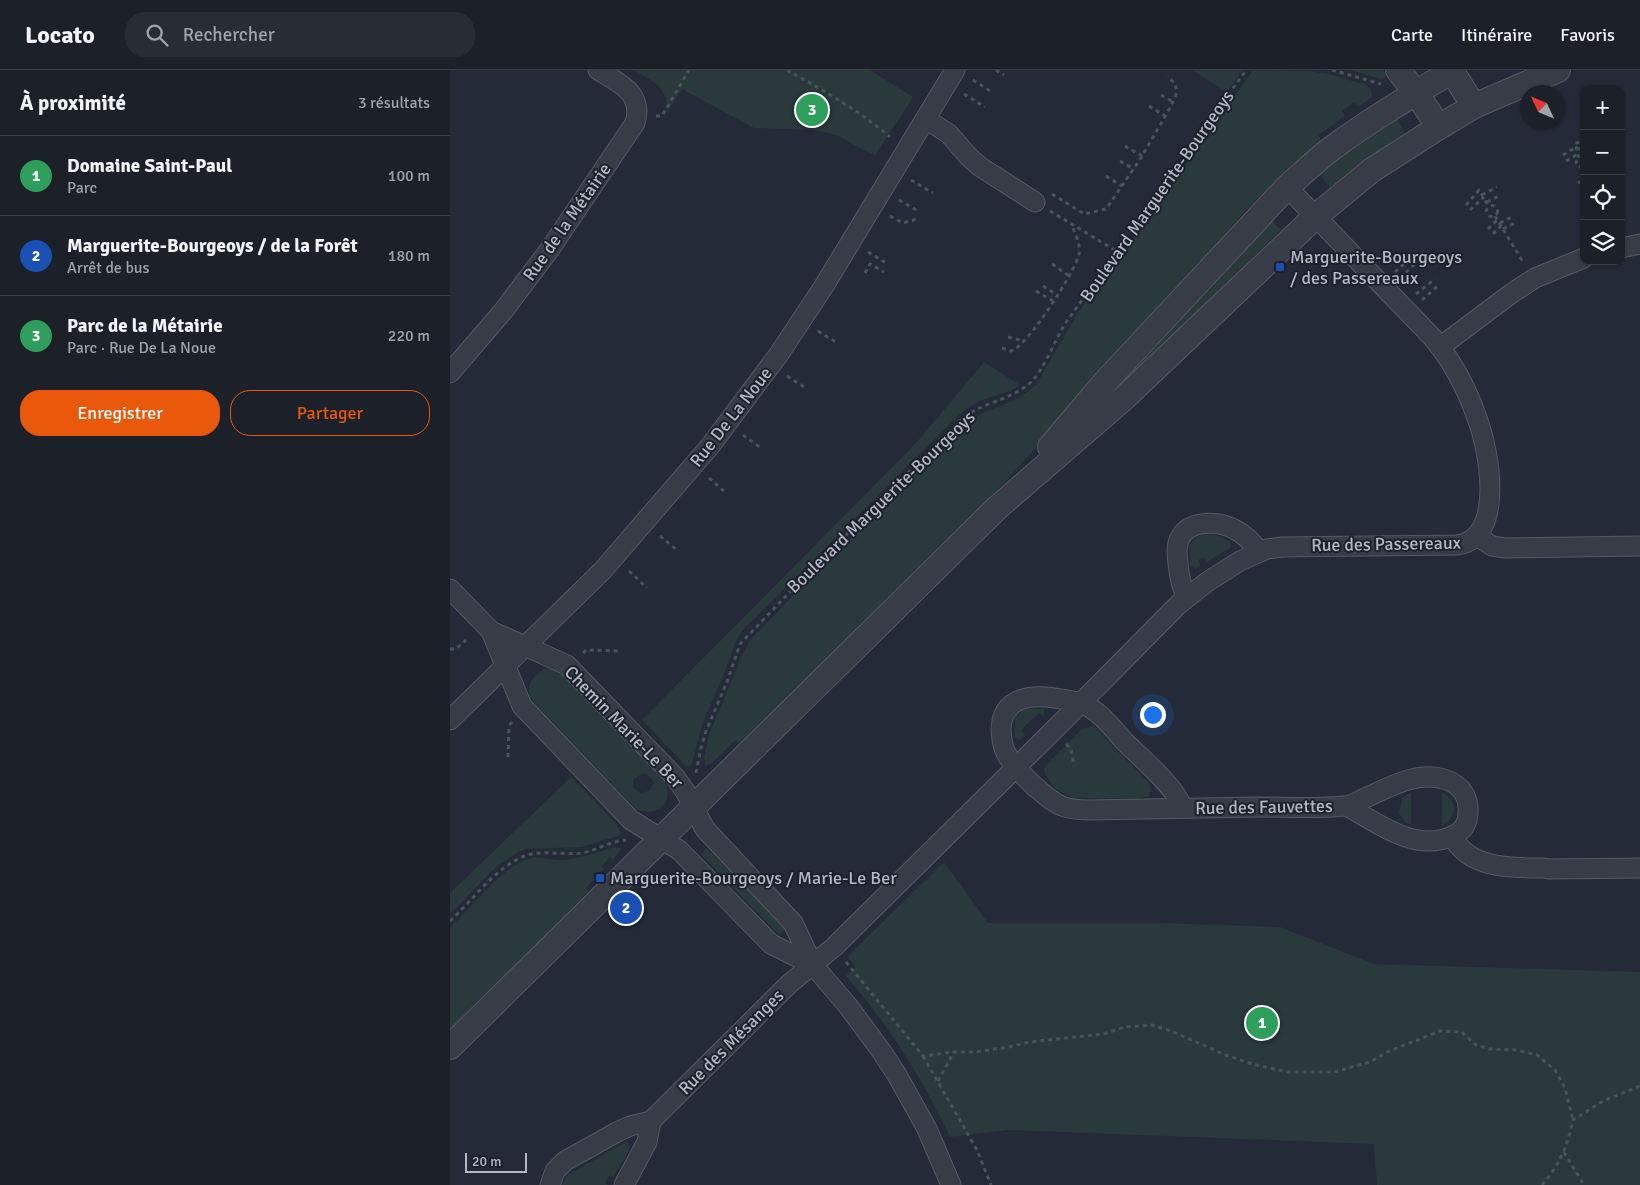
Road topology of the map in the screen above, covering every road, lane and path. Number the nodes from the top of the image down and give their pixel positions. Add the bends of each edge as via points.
1 (598, 70) edge
2 (689, 70) edge
3 (787, 70) edge
4 (955, 70) edge
5 (996, 70) edge
6 (1246, 70) edge
7 (1332, 70) edge
8 (1452, 70) edge
9 (1558, 70) edge
10 (1004, 75) dead end
11 (1168, 76) dead end
12 (1393, 77) edge
13 (973, 80) dead end
14 (990, 91) dead end
15 (1416, 93) junction
16 (964, 94) dead end
17 (1161, 95) dead end
18 (1172, 102) junction
19 (1149, 106) dead end
20 (1474, 106) junction
21 (985, 107) dead end
22 (662, 116) dead end
23 (1165, 116) junction
24 (926, 119) junction
25 (1439, 127) junction
26 (890, 137) dead end
27 (1580, 142) edge
28 (1125, 146) dead end
29 (1576, 148) junction
30 (1580, 148) edge
31 (1563, 155) dead end
32 (1142, 156) junction
33 (1578, 156) junction
34 (1566, 160) dead end
35 (1120, 161) dead end
36 (1580, 168) edge
37 (1134, 169) junction
38 (1106, 176) dead end
39 (911, 180) dead end
40 (1122, 186) junction
41 (1287, 187) junction
42 (1497, 188) dead end
43 (933, 193) dead end
44 (1052, 193) dead end
45 (1501, 195) dead end
46 (1483, 196) junction
47 (899, 200) dead end
48 (1487, 202) junction
49 (1039, 204) joint
50 (1466, 205) dead end
51 (1489, 207) junction
52 (1470, 210) dead end
53 (918, 211) dead end
54 (890, 216) dead end
55 (1316, 216) junction
56 (1512, 217) dead end
57 (917, 219) dead end
58 (1499, 222) junction
59 (1515, 223) dead end
60 (1072, 224) junction
61 (1488, 229) dead end
62 (1493, 234) dead end
63 (1640, 244) edge
64 (1625, 247) edge
65 (868, 252) dead end
66 (1118, 252) junction
67 (1413, 256) dead end
68 (1580, 259) edge
69 (1418, 261) dead end
70 (888, 264) dead end
71 (1052, 264) dead end
72 (1526, 267) dead end
73 (865, 272) dead end
74 (884, 272) dead end
75 (1394, 272) dead end
76 (1069, 276) junction
77 (1400, 278) dead end
78 (1435, 279) dead end
79 (1440, 284) dead end
80 (1043, 286) dead end
81 (1036, 291) dead end
82 (1416, 294) dead end
83 (1057, 295) junction
84 (1422, 300) dead end
85 (1054, 301) junction
86 (818, 331) dead end
87 (1008, 337) dead end
88 (1024, 341) junction
89 (837, 343) dead end
90 (1440, 347) junction
91 (1002, 348) dead end
92 (450, 372) edge
93 (787, 376) dead end
94 (806, 388) dead end
95 (743, 435) dead end
96 (761, 448) dead end
97 (709, 478) dead end
98 (726, 493) dead end
99 (998, 507) junction
100 (660, 536) dead end
101 (1477, 536) junction
102 (1640, 546) edge
103 (677, 550) dead end
104 (1260, 552) junction
105 (629, 571) dead end
106 (646, 588) dead end
107 (450, 589) edge
108 (1188, 597) junction
109 (491, 631) junction
110 (466, 640) dead end
111 (526, 646) junction
112 (450, 649) edge
113 (618, 651) dead end
114 (578, 658) dead end
115 (506, 666) junction
116 (1081, 703) junction
117 (517, 718) dead end
118 (450, 720) edge
119 (1071, 749) dead end
120 (508, 758) dead end
121 (1074, 766) dead end
122 (1016, 768) junction
123 (697, 770) dead end
124 (1347, 806) junction
125 (694, 808) junction
126 (1182, 808) junction
127 (1452, 836) junction
128 (661, 839) junction
129 (625, 840) dead end
130 (1640, 868) edge
131 (450, 921) edge
132 (846, 962) dead end
133 (813, 965) junction
134 (450, 1047) edge
135 (954, 1052) junction
136 (923, 1056) junction
137 (938, 1081) junction
138 (1640, 1086) edge
139 (1573, 1120) junction
140 (651, 1121) junction
141 (1564, 1152) junction
142 (550, 1185) edge
143 (624, 1185) edge
144 (951, 1185) edge
145 (991, 1185) edge
146 (1542, 1185) edge
147 (1584, 1185) edge

1 - 92 street, Rue de la Métairie via 632,94 637,111 635,123 550,249
2 - 22 path
3 - 26 path via 870,120
4 - 24 street, Rue De La Noue
5 - 10 path
6 - 66 path, Boulevard Marguerite-Bourgeoys
7 - 12 path
8 - 15 street
8 - 20 street
9 - 20 street
11 - 18 path via 1176,84
12 - 15 street
13 - 14 path
15 - 25 street
15 - 41 street via 1343,140
16 - 21 path
17 - 18 path
18 - 23 path
19 - 23 path
20 - 25 street
23 - 32 path
24 - 49 street via 949,134 979,166
24 - 111 street, Rue De La Noue via 832,274 755,388 630,540
25 - 55 street via 1372,170
27 - 29 path via 1575,143
28 - 32 path
29 - 30 path
29 - 31 path
29 - 33 path
32 - 37 path
33 - 34 path
33 - 36 path via 1576,164
35 - 37 path
37 - 40 path
38 - 40 path
39 - 43 path
40 - 44 path via 1106,209 1084,214
41 - 55 street, Rue des Passereaux
41 - 99 street via 1106,381
42 - 46 path
45 - 48 path
46 - 48 path
46 - 50 path via 1479,190
46 - 52 path
47 - 53 path
48 - 51 path
49 - 60 path
51 - 58 path via 1497,209
51 - 58 path via 1486,211
54 - 57 path via 903,222
55 - 90 street, Rue des Passereaux
55 - 99 street via 1122,400
56 - 58 path
58 - 59 path
58 - 61 path
58 - 62 path
58 - 72 path
60 - 66 path
60 - 76 path via 1080,248
63 - 64 street
65 - 70 path
66 - 123 path, Boulevard Marguerite-Bourgeoys via 1060,331 1031,382 1014,393 972,410 963,418 740,644 706,731
67 - 75 path
68 - 90 street via 1526,284
69 - 77 path
71 - 76 path
73 - 74 path via 870,264
76 - 83 path
78 - 82 path
79 - 84 path
80 - 83 path
81 - 85 path
83 - 85 path
85 - 88 path
86 - 89 path
87 - 88 path
88 - 91 path via 1016,350
90 - 101 street, Rue des Passereaux via 1460,378 1478,420 1488,460 1489,504
93 - 94 path
95 - 96 path
97 - 98 path
99 - 125 street
100 - 103 path
101 - 102 street via 1492,546 1505,548
101 - 104 street, Rue des Passereaux via 1457,545 1295,546
104 - 108 street, Rue des Passereaux via 1221,572
104 - 108 street via 1246,537 1226,525 1204,523 1188,529 1178,541 1177,550 1180,579
105 - 106 path
107 - 109 street, Chemin Marie-Le Ber
108 - 116 street, Rue des Passereaux
109 - 111 street, Chemin Marie-Le Ber
109 - 115 street, Chemin Marie-Le Ber
110 - 112 path via 456,649
111 - 115 street, Rue De La Noue
111 - 125 street, Chemin Marie-Le Ber via 567,665 675,777
113 - 114 path via 586,650
115 - 118 street, Rue De La Noue
115 - 128 street, Chemin Marie-Le Ber via 522,706 631,820
116 - 122 street, Rue des Passereaux
116 - 122 street via 1036,697 1020,699 1010,706 1003,717 1002,743
116 - 126 street, Rue des Fauvettes via 1104,720 1165,782
117 - 120 path via 509,726
119 - 121 path
122 - 126 street, Rue des Fauvettes via 1062,808
122 - 133 street, Rue des Passereaux
124 - 126 street, Rue des Fauvettes
124 - 127 street, Rue des Fauvettes via 1406,837 1426,840
124 - 127 street, Rue des Fauvettes via 1410,779 1444,779 1459,786 1468,802 1466,824
125 - 128 street
125 - 133 street, Chemin Marie-Le Ber via 705,829 793,923
127 - 130 street via 1460,850 1470,857 1517,868
128 - 133 street, Chemin Marie-Le Ber via 679,850 771,944
128 - 134 street
129 - 131 path via 584,852 560,855 535,853 518,858
132 - 136 path
133 - 140 street, Rue des Mésanges via 789,984
133 - 144 street via 866,1030 897,1075 927,1129
135 - 136 path
135 - 137 path
135 - 139 path via 992,1050 1029,1042 1103,1034 1125,1027 1152,1026 1252,1064 1287,1072 1334,1072 1370,1062 1440,1031 1462,1032 1476,1045 1490,1050 1537,1054 1555,1070 1565,1088
136 - 137 path
137 - 145 path via 977,1150
138 - 139 path via 1602,1102
139 - 141 path
140 - 142 street, Rue des Mésanges via 617,1132 565,1161 555,1171
140 - 143 street via 647,1142
141 - 146 path
141 - 147 path

